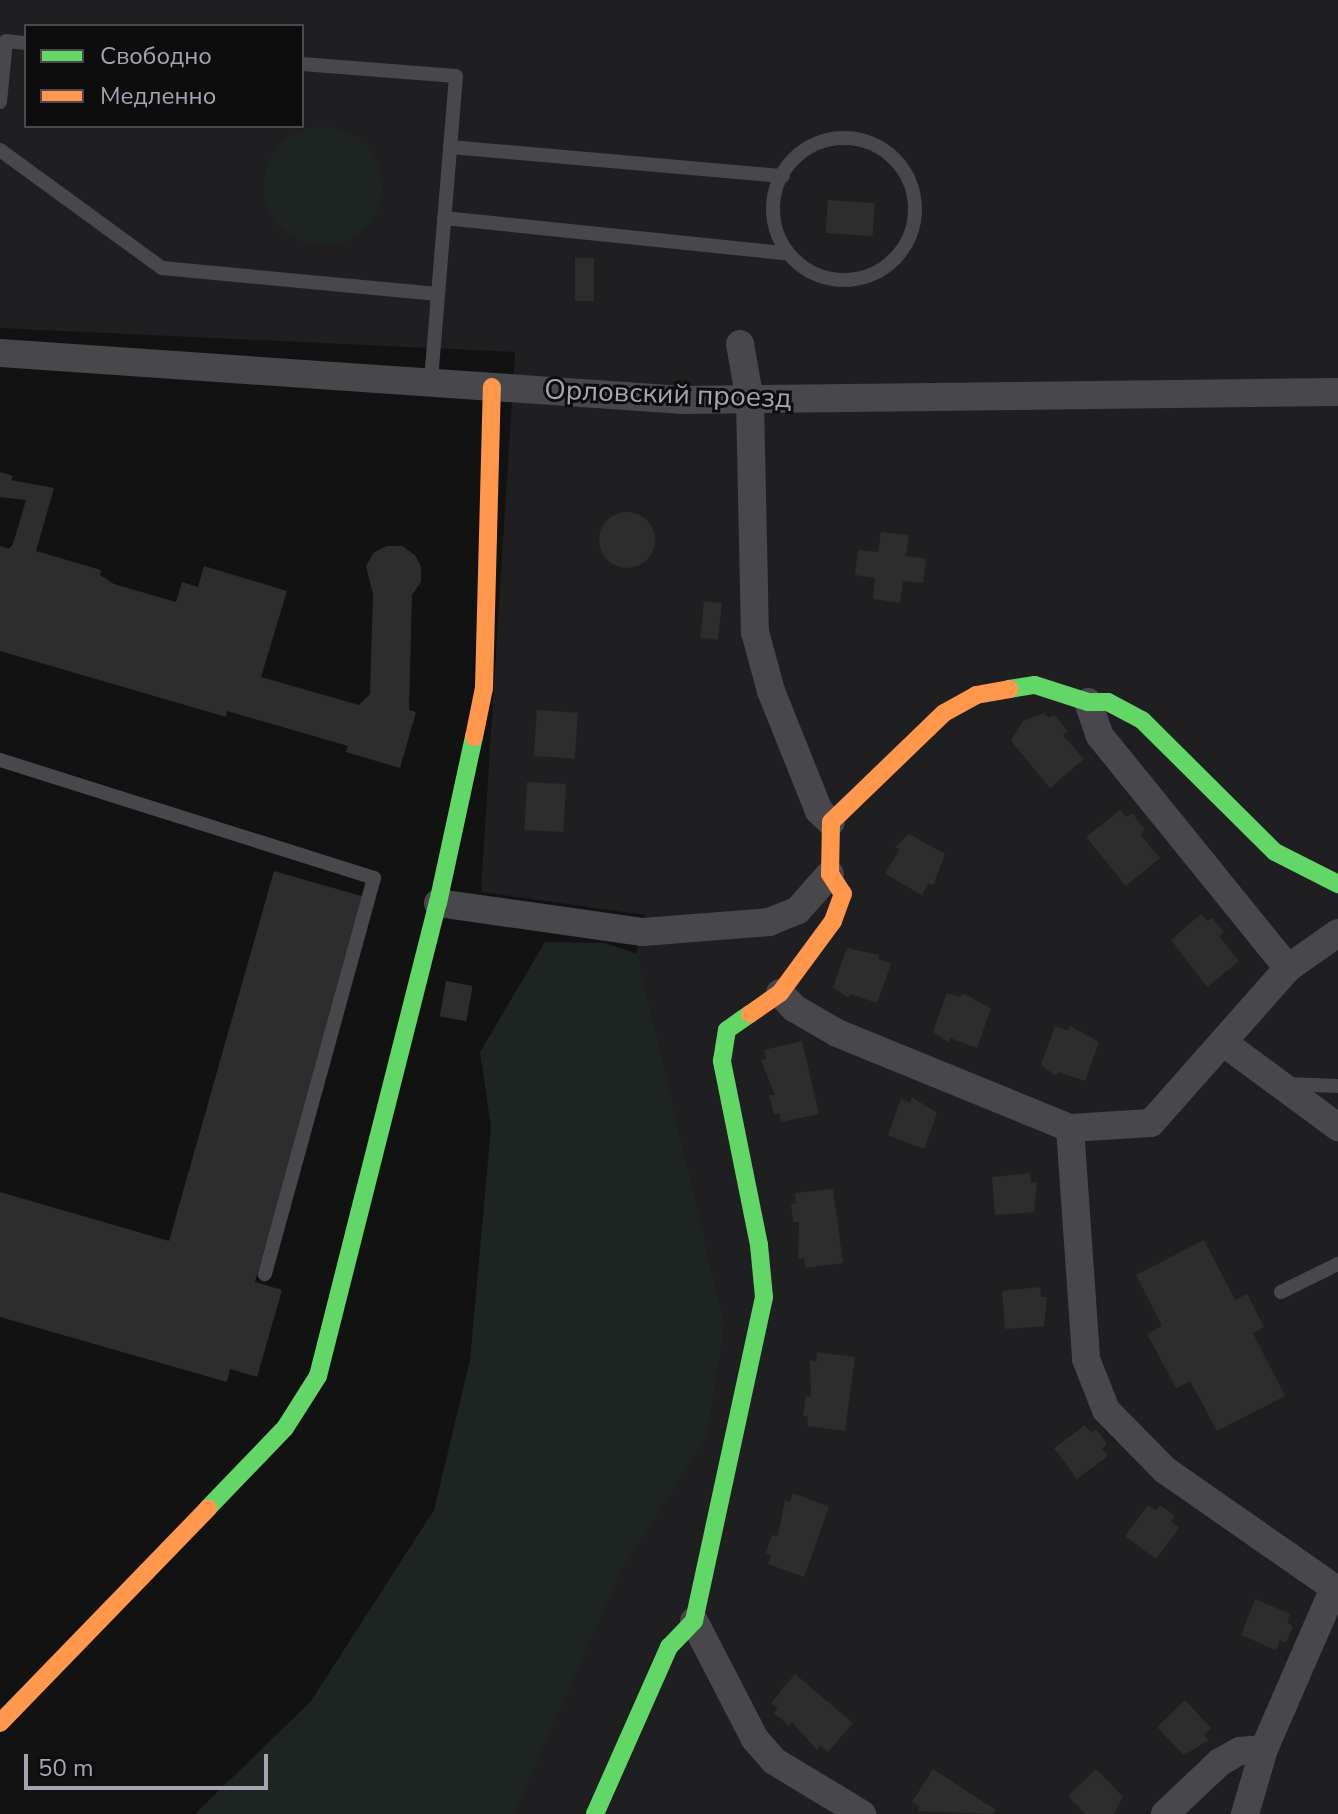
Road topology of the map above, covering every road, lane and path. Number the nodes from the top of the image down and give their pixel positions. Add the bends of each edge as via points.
1 (24, 43) edge
2 (304, 64) edge
3 (0, 102) edge
4 (450, 147) junction
5 (0, 150) edge
6 (783, 176) junction
7 (444, 218) junction
8 (785, 253) junction
9 (438, 294) junction
10 (740, 344) dead end
11 (0, 353) edge
12 (431, 383) junction
13 (492, 387) junction
14 (1338, 392) edge
15 (750, 400) junction
16 (1088, 702) junction
17 (0, 760) edge
18 (831, 822) junction
19 (830, 874) junction
20 (1338, 884) edge
21 (438, 903) junction
22 (1338, 933) edge
23 (1288, 968) junction
24 (780, 993) junction
25 (1224, 1043) junction
26 (1278, 1083) junction
27 (1338, 1086) edge
28 (1338, 1127) edge
29 (1070, 1128) junction
30 (1338, 1264) edge
31 (265, 1274) dead end
32 (1281, 1292) dead end
33 (1336, 1591) edge
34 (694, 1621) junction
35 (0, 1723) edge
36 (1264, 1749) junction
37 (595, 1814) edge
38 (862, 1814) edge
39 (1165, 1814) edge
40 (1245, 1814) edge

1 - 3 lane via 6,41
2 - 4 lane via 456,76
4 - 6 lane
4 - 7 lane
5 - 9 lane via 162,268
6 - 8 lane via 770,204
6 - 8 lane via 791,158 836,135 885,147 915,188 912,238 877,274 827,280
7 - 8 lane
7 - 9 lane
9 - 12 lane
10 - 15 street
11 - 12 street, Орловский проезд
12 - 13 street, Орловский проезд
13 - 15 street, Орловский проезд
13 - 21 street via 484,688
14 - 15 street, Орловский проезд
15 - 18 street via 755,632 771,691 819,811
16 - 18 street via 1035,685 976,695 944,713
16 - 20 street via 1108,702 1142,720 1275,852
16 - 23 street via 1100,736
17 - 31 lane via 374,878
18 - 19 street
19 - 21 street via 798,910 769,922 643,932
19 - 24 street via 843,894 833,921
21 - 35 street via 318,1376 285,1428
22 - 23 street
23 - 25 street
24 - 29 street via 794,1008 837,1033
24 - 34 street via 727,1030 722,1061 759,1245 764,1297
25 - 26 street
25 - 29 street via 1151,1123
26 - 27 lane
26 - 28 street
29 - 33 street via 1086,1359 1106,1410 1165,1470
30 - 32 lane
33 - 36 street
34 - 37 street via 669,1647
34 - 38 street via 755,1739 774,1761
36 - 39 street via 1240,1751 1220,1762
36 - 40 street

